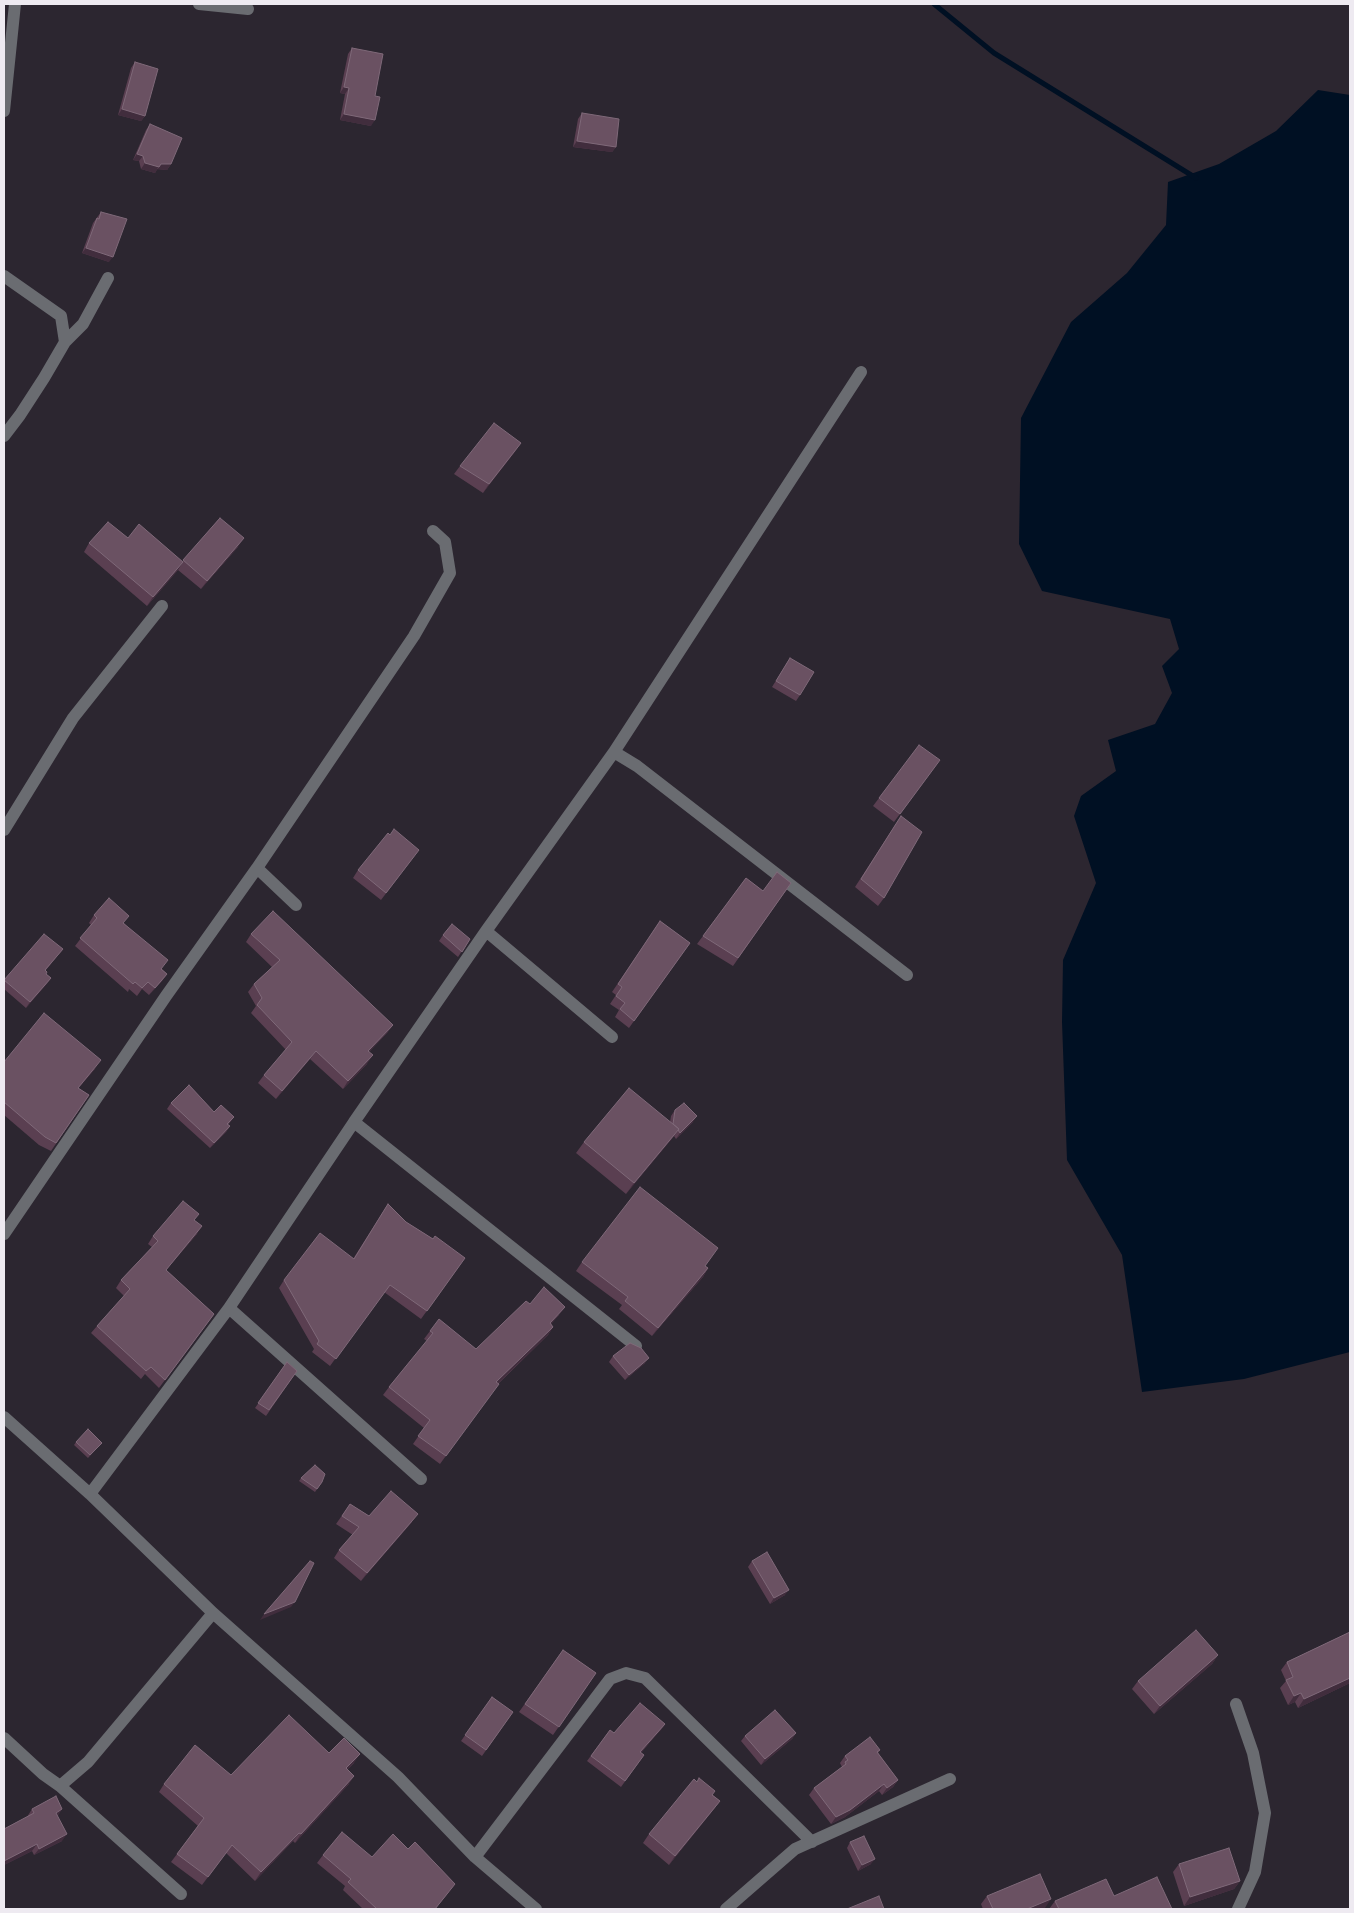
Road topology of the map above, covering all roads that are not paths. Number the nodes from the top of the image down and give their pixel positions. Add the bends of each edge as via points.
1 (15, 4) edge
2 (199, 4) edge
3 (248, 9) dead end
4 (4, 111) edge
5 (4, 276) edge
6 (108, 278) dead end
7 (65, 342) junction
8 (861, 372) dead end
9 (4, 436) edge
10 (433, 531) dead end
11 (162, 606) dead end
12 (614, 752) junction
13 (4, 830) edge
14 (257, 868) junction
15 (296, 904) dead end
16 (486, 931) junction
17 (907, 975) dead end
18 (612, 1037) dead end
19 (354, 1122) junction
20 (4, 1234) edge
21 (229, 1308) junction
22 (636, 1346) edge
23 (4, 1417) edge
24 (421, 1479) dead end
25 (90, 1494) junction
26 (213, 1613) junction
27 (1236, 1704) dead end
28 (4, 1738) edge
29 (950, 1779) dead end
30 (60, 1786) junction
31 (812, 1842) junction
32 (475, 1857) junction
33 (181, 1894) dead end
34 (536, 1909) edge
35 (726, 1909) edge
36 (1238, 1909) edge

1 - 4 street
2 - 3 street
5 - 7 street via 61,316
6 - 7 street via 83,324
7 - 9 street
8 - 12 street
10 - 14 street via 445,542 450,573 414,636
11 - 13 street via 73,718
12 - 16 street
12 - 17 street via 637,766
14 - 15 street
14 - 20 street
16 - 18 street
16 - 19 street
19 - 21 street
19 - 22 street
21 - 24 street
21 - 25 street
23 - 25 street
25 - 26 street
26 - 30 street via 88,1762
26 - 32 street via 398,1777
27 - 36 street via 1253,1753 1265,1813 1255,1872
28 - 30 street
29 - 31 street
30 - 33 street
31 - 32 street via 645,1678 626,1673 610,1678
31 - 35 street via 795,1849
32 - 34 street

